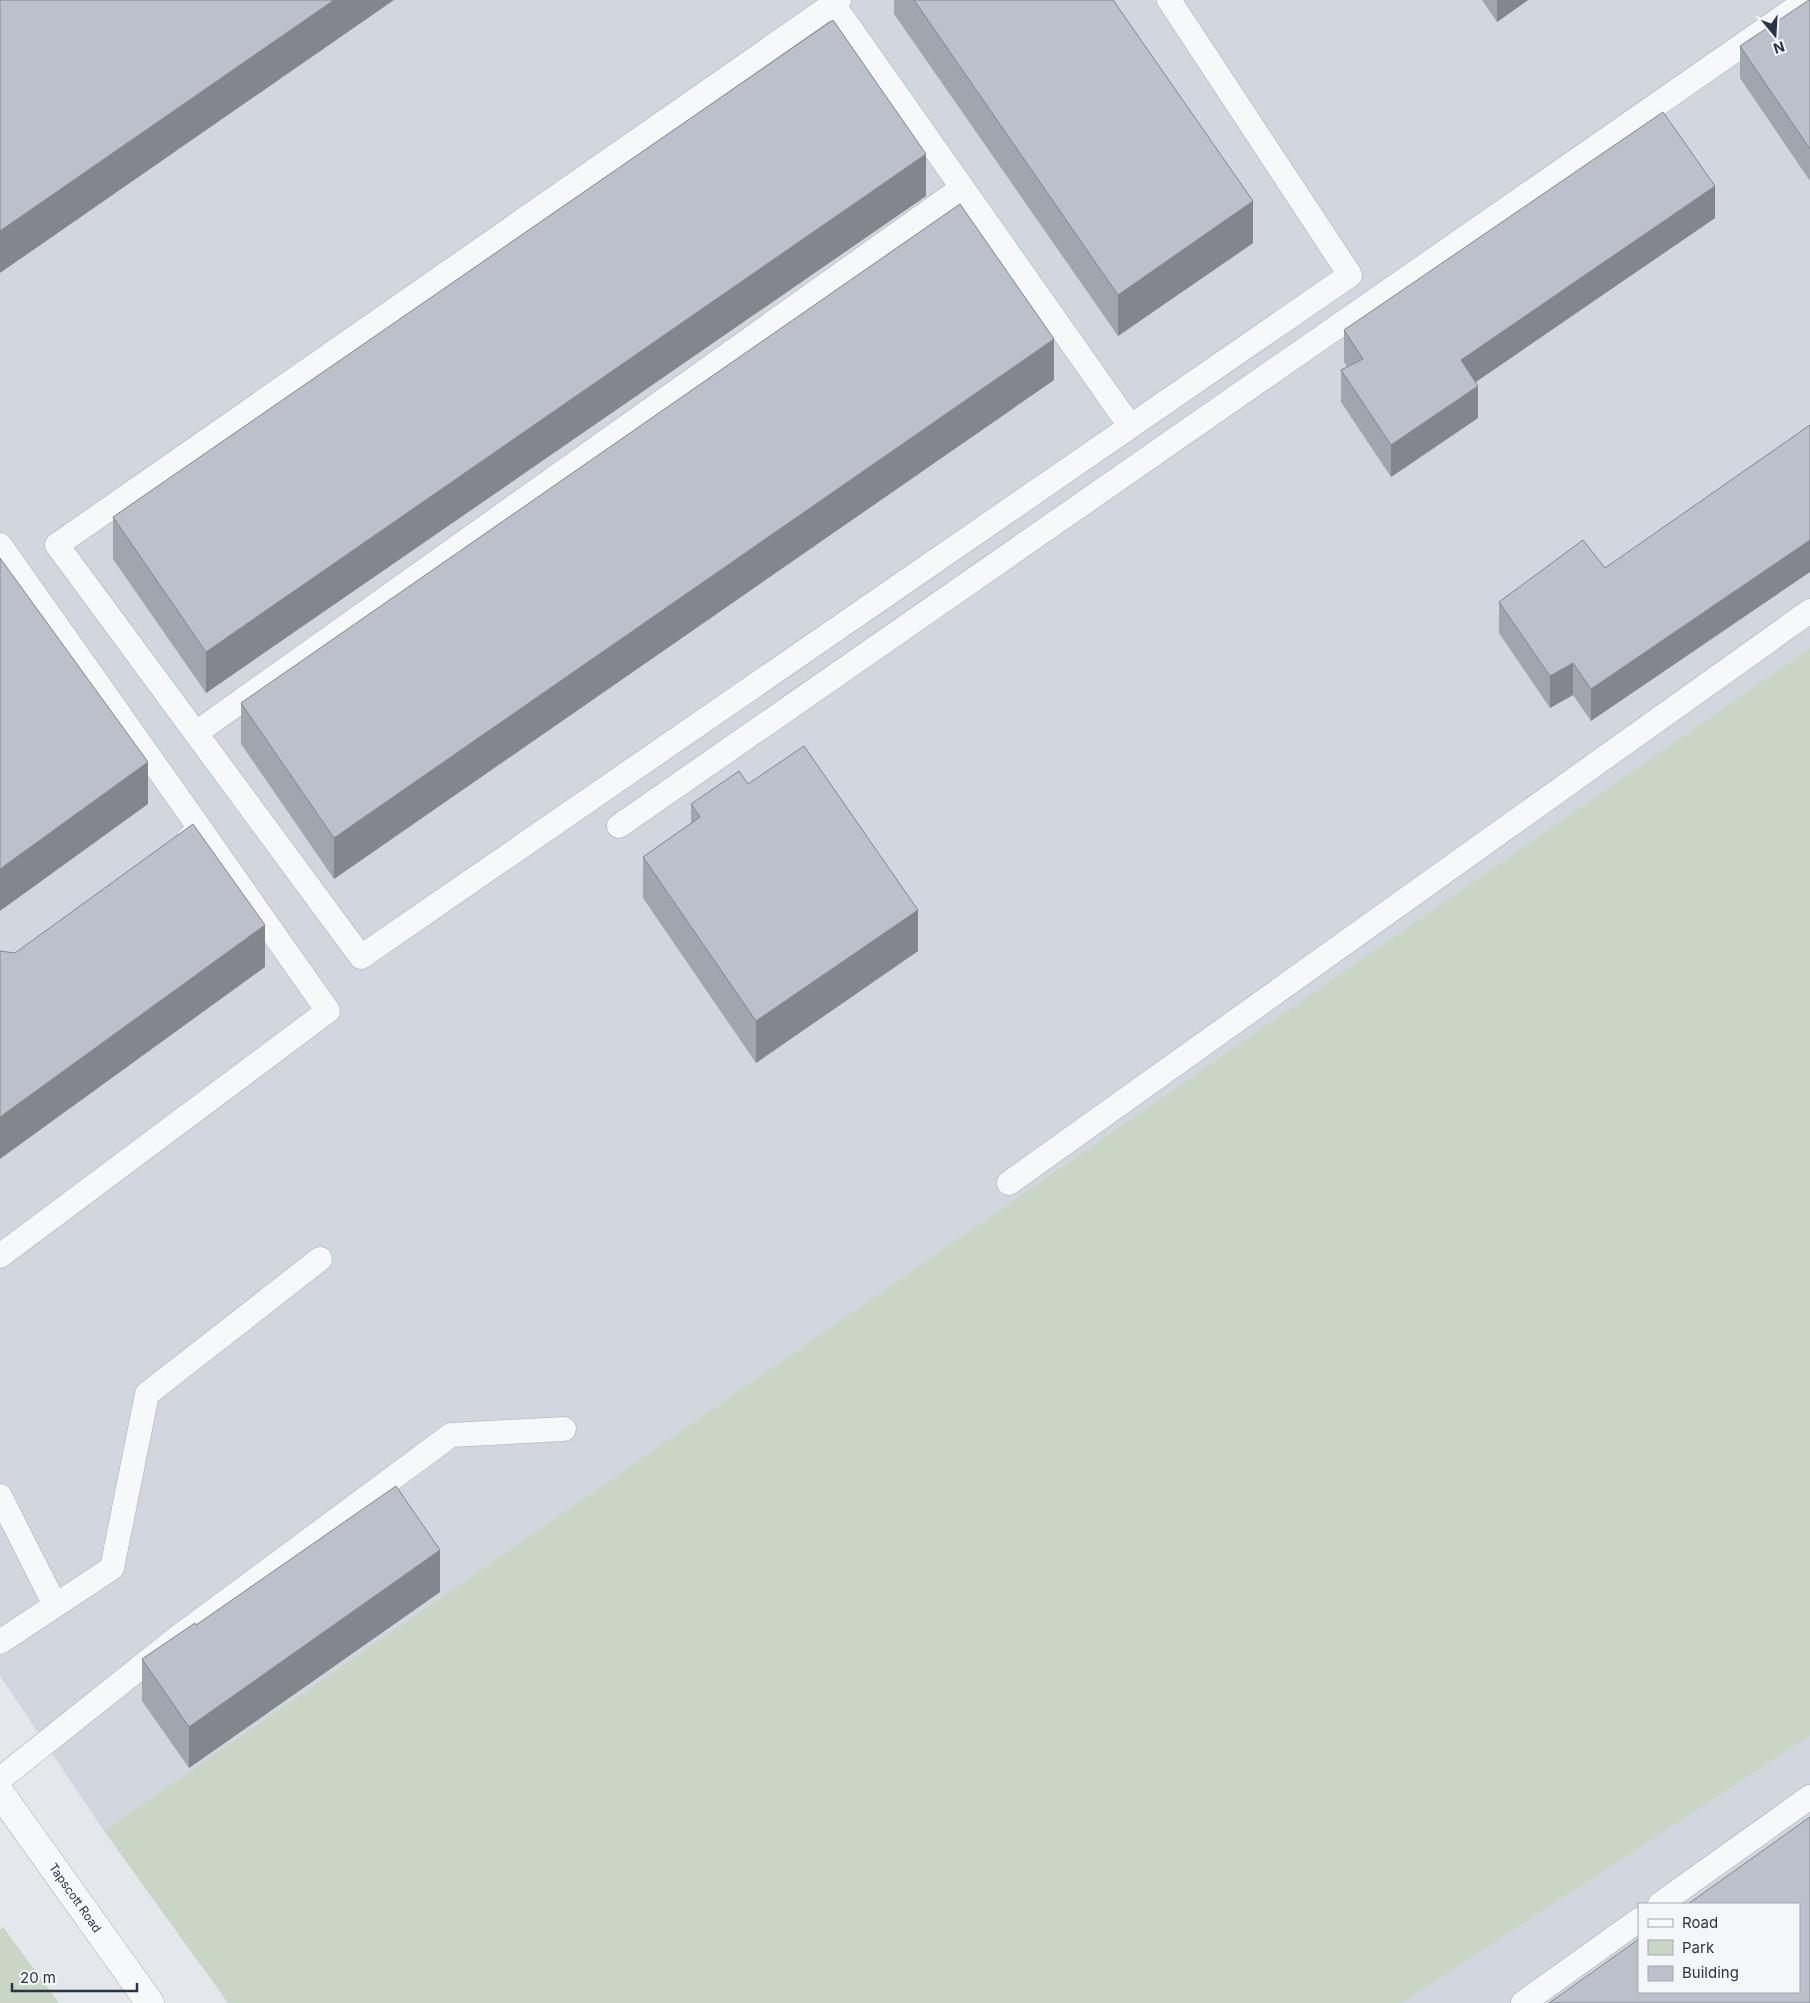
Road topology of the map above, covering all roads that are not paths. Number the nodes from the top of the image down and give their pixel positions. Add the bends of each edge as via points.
1 (1169, 0) edge
2 (1807, 0) edge
3 (836, 2) edge
4 (962, 188) junction
5 (1130, 426) junction
6 (0, 545) edge
7 (1810, 611) edge
8 (196, 733) junction
9 (619, 826) dead end
10 (201, 830) junction
11 (168, 852) edge
12 (1009, 1183) dead end
13 (0, 1256) edge
14 (320, 1259) dead end
15 (564, 1429) dead end
16 (0, 1496) edge
17 (55, 1605) junction
18 (0, 1642) edge
19 (1, 1794) edge
20 (1810, 1797) edge
21 (1661, 1903) edge
22 (1638, 1921) edge
23 (150, 2003) edge
24 (1523, 2003) edge

1 - 5 lane via 1350,275
2 - 9 lane
3 - 4 lane
3 - 8 lane via 57,545
4 - 5 lane
4 - 8 lane
5 - 8 lane via 361,957
6 - 10 lane
7 - 12 lane
10 - 11 lane
10 - 13 lane via 328,1011
14 - 17 lane via 147,1394 112,1568
15 - 19 lane via 451,1435 177,1638
16 - 17 lane
17 - 18 lane
19 - 23 street, Tapscott Road
20 - 21 lane
22 - 24 lane

